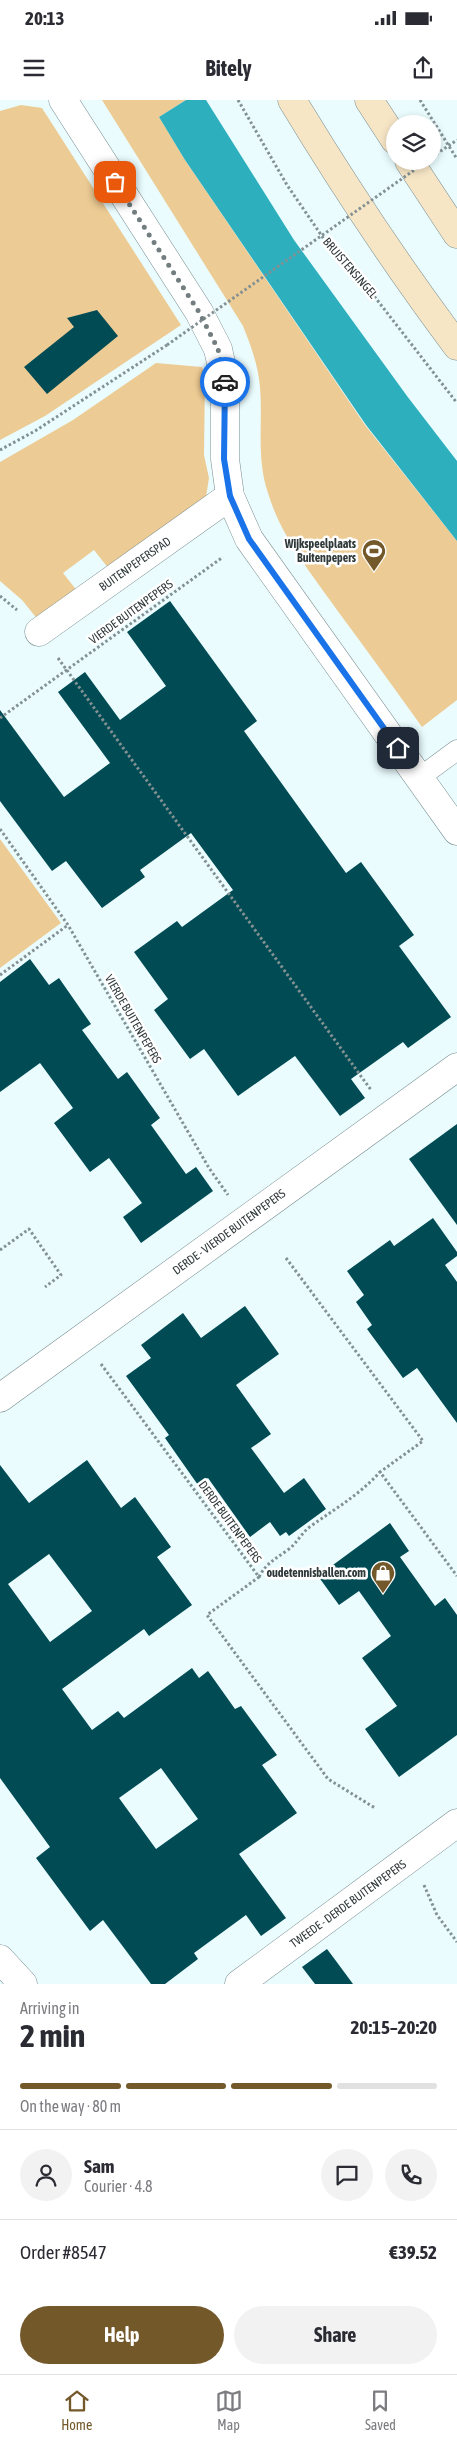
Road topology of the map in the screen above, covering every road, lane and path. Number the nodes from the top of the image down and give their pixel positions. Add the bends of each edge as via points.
1 (63, 100) edge
2 (238, 100) edge
3 (292, 100) edge
4 (369, 100) edge
5 (420, 100) edge
6 (386, 126) edge
7 (457, 140) edge
8 (441, 152) edge
9 (457, 159) edge
10 (414, 170) edge
11 (415, 170) edge
12 (457, 234) edge
13 (457, 346) edge
14 (457, 403) edge
15 (0, 450) edge
16 (230, 496) junction
17 (249, 539) junction
18 (39, 632) joint
19 (66, 669) junction
20 (0, 718) edge
21 (457, 750) edge
22 (420, 778) junction
23 (0, 829) edge
24 (457, 832) edge
25 (68, 925) junction
26 (0, 975) edge
27 (457, 1066) edge
28 (390, 1116) junction
29 (246, 1220) junction
30 (0, 1250) edge
31 (286, 1258) dead end
32 (44, 1287) dead end
33 (82, 1338) junction
34 (0, 1398) edge
35 (380, 1472) junction
36 (457, 1576) edge
37 (259, 1577) junction
38 (375, 1808) dead end
39 (457, 1823) edge
40 (412, 1857) junction
41 (457, 1942) edge
42 (0, 1959) edge
43 (23, 1984) edge
44 (239, 1984) edge

1 - 16 street via 199,312 218,349 225,381 224,459
2 - 14 path, BRUISTENSINGEL via 328,245 364,283
3 - 13 main road via 387,251
4 - 6 main road
5 - 9 path
7 - 8 path, bridge
10 - 15 path, bridge via 167,345 35,431
11 - 12 main road
16 - 17 street
16 - 18 street, BUITENPEPERSPAD
17 - 19 path, VIERDE BUITENPEPERS
17 - 22 street
18 - 19 path
19 - 20 path, VIERDE BUITENPEPERS
19 - 28 path
21 - 22 lane
22 - 24 street
23 - 25 path, VIERDE BUITENPEPERS
25 - 26 path
25 - 29 path, VIERDE BUITENPEPERS via 209,1168
27 - 28 street, DERDE - VIERDE BUITENPEPERS
28 - 29 street, DERDE - VIERDE BUITENPEPERS
29 - 33 street, DERDE - VIERDE BUITENPEPERS
30 - 32 path via 29,1230 61,1275
31 - 35 path via 423,1441
33 - 34 street, DERDE - VIERDE BUITENPEPERS
33 - 37 path, DERDE BUITENPEPERS
35 - 36 path
35 - 37 path via 344,1506 309,1528 291,1548 264,1567
37 - 38 path, DERDE BUITENPEPERS via 207,1615 328,1779
39 - 40 street, TWEEDE - DERDE BUITENPEPERS
40 - 41 path via 437,1915
40 - 44 street, TWEEDE - DERDE BUITENPEPERS
42 - 43 street

